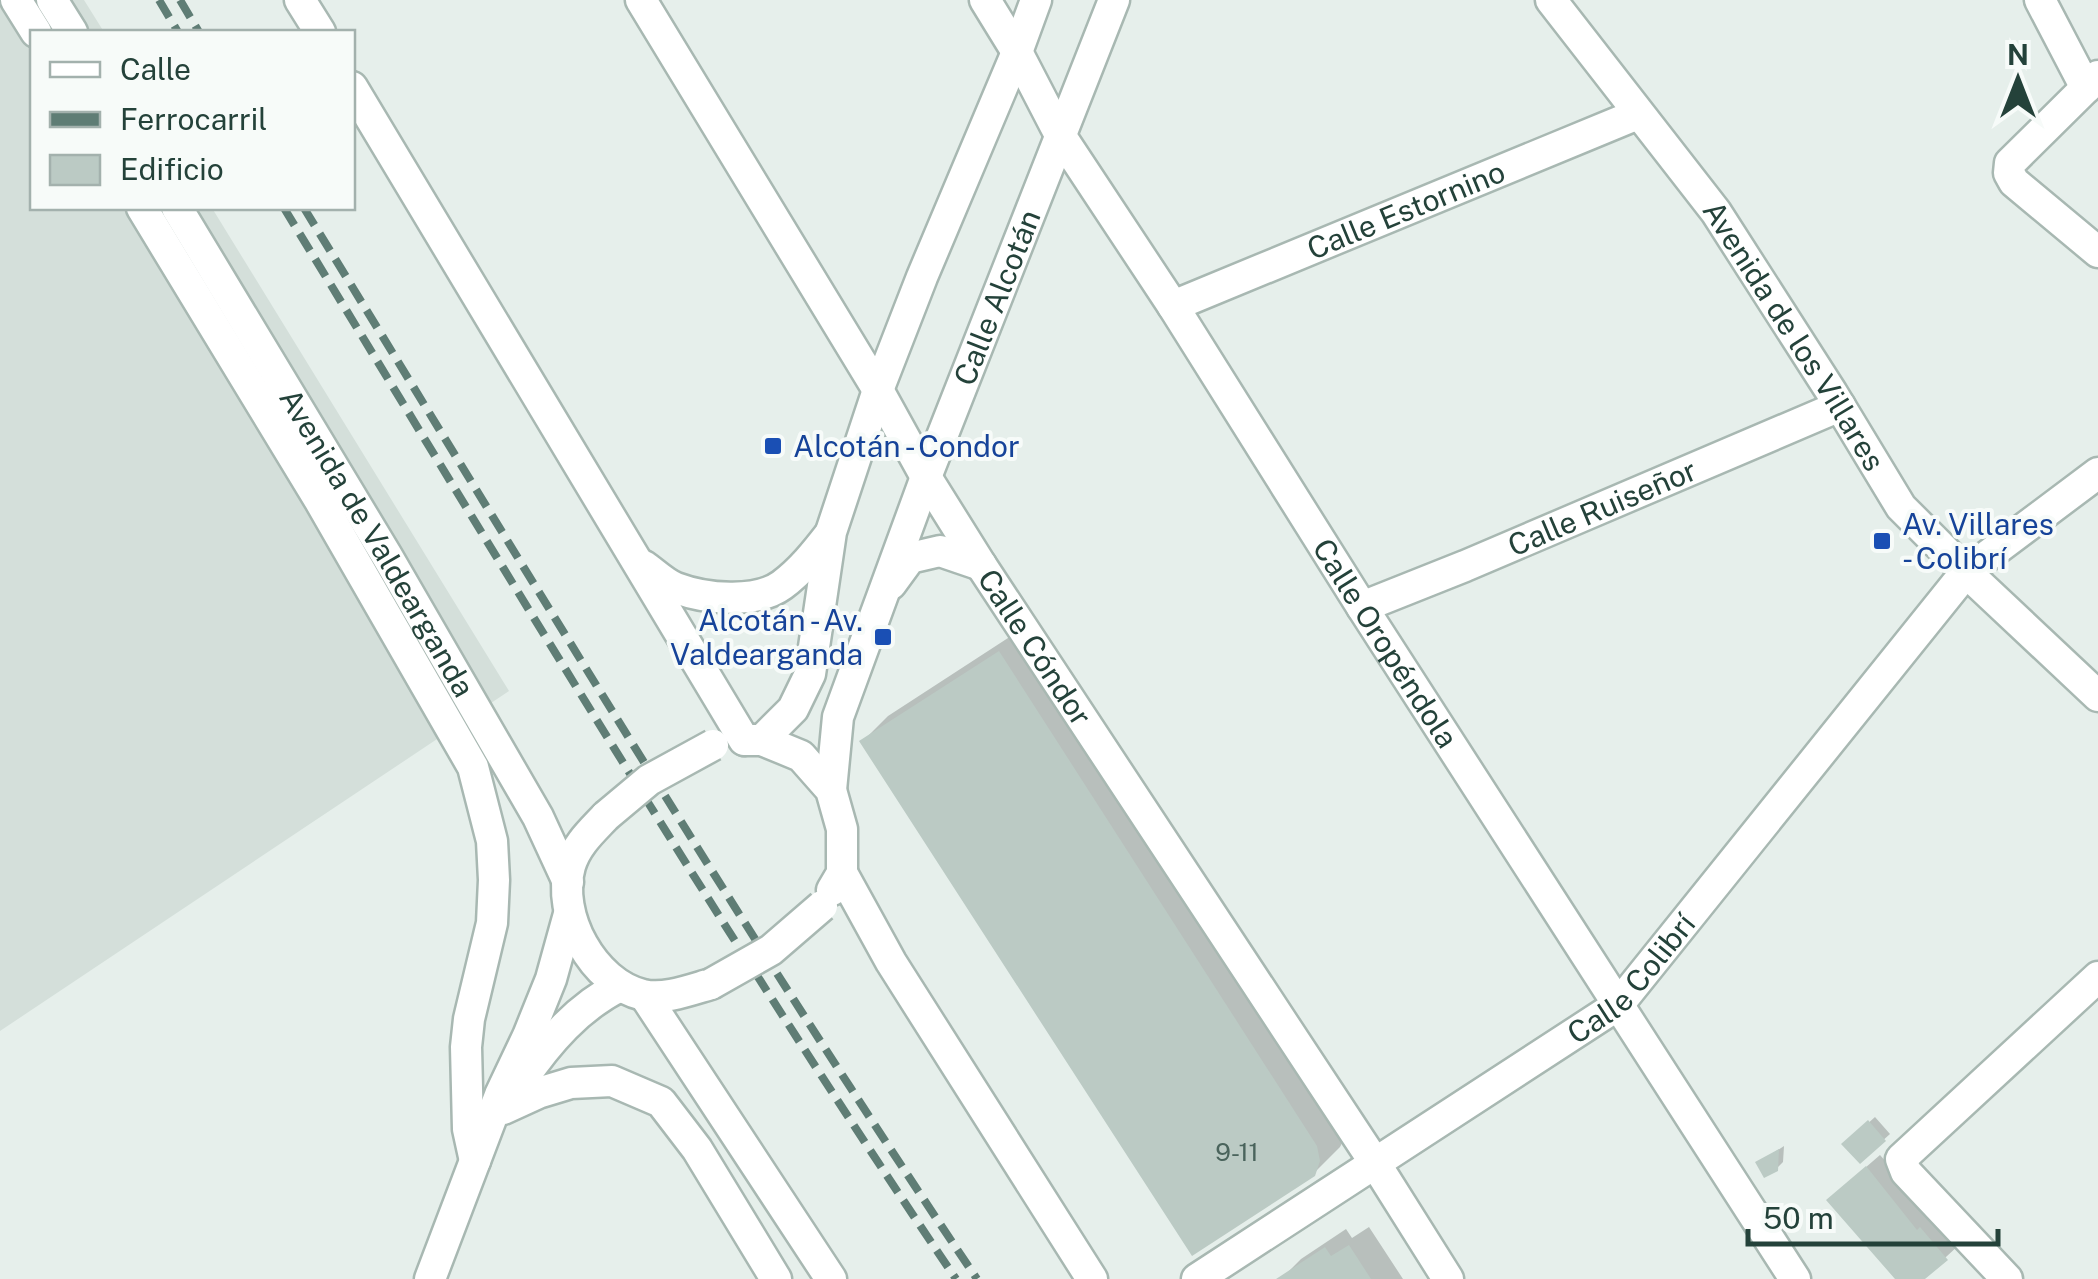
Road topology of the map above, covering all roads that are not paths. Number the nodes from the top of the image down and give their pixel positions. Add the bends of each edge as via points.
1 (16, 0) edge
2 (52, 0) edge
3 (300, 0) edge
4 (642, 0) edge
5 (985, 0) edge
6 (1036, 0) edge
7 (1114, 0) edge
8 (1551, 0) edge
9 (2040, 0) edge
10 (35, 30) edge
11 (71, 30) edge
12 (319, 30) edge
13 (1016, 52) junction
14 (2092, 82) edge
15 (355, 92) edge
16 (1638, 114) junction
17 (1060, 135) junction
18 (143, 210) edge
19 (178, 210) edge
20 (2098, 252) edge
21 (1174, 306) junction
22 (878, 390) junction
23 (1840, 406) junction
24 (2098, 472) edge
25 (926, 477) junction
26 (831, 532) junction
27 (637, 562) junction
28 (981, 565) junction
29 (1966, 572) junction
30 (884, 595) junction
31 (1362, 606) junction
32 (2098, 696) edge
33 (753, 740) junction
34 (831, 790) junction
35 (842, 873) junction
36 (568, 882) junction
37 (570, 914) junction
38 (2098, 977) edge
39 (633, 991) junction
40 (1618, 1005) junction
41 (689, 1064) junction
42 (503, 1109) junction
43 (475, 1160) junction
44 (1374, 1163) junction
45 (734, 1212) junction
46 (430, 1279) edge
47 (776, 1279) edge
48 (831, 1279) edge
49 (1092, 1279) edge
50 (1197, 1279) edge
51 (1448, 1279) edge
52 (1795, 1279) edge
53 (2007, 1279) edge

1 - 10 street
2 - 11 street
3 - 12 street
4 - 22 street, Calle Cóndor
5 - 13 street, Calle Oropéndola
6 - 13 street
7 - 17 street, Calle Alcotán
8 - 16 street, Avenida de los Villares
9 - 14 street
13 - 17 street, Calle Oropéndola
13 - 22 street
14 - 20 street via 2010,163 2009,173
15 - 27 street
16 - 21 street, Calle Estornino
16 - 23 street, Avenida de los Villares via 1716,212
17 - 21 street, Calle Oropéndola
17 - 25 street, Calle Alcotán
18 - 43 street via 473,768 492,841 494,880 492,923 466,1047
19 - 36 street, Avenida de Valdearganda via 406,588 538,817
21 - 31 street, Calle Oropéndola
22 - 25 street, Calle Cóndor
22 - 26 street
23 - 29 street, Avenida de los Villares via 1900,507
23 - 31 street, Calle Ruiseñor
24 - 29 street, Calle Colibrí
25 - 28 street, Calle Cóndor
25 - 30 street, Calle Alcotán
26 - 27 street via 780,588 746,599 675,588
26 - 33 street via 810,674 793,709
27 - 33 street
28 - 30 street, Calle Alcotán via 940,551 910,558
28 - 44 street, Calle Cóndor
29 - 32 street, Avenida de los Villares
29 - 40 street, Calle Colibrí
30 - 34 street, Calle Alcotán via 838,717
31 - 40 street, Calle Oropéndola
33 - 34 street via 801,756
33 - 36 street, bridge via 713,745 649,780 578,848
34 - 35 street via 842,829
35 - 39 street, bridge via 822,906 771,950 711,984 681,994
35 - 49 street
36 - 37 street
37 - 39 street via 588,957
37 - 43 street via 551,979
38 - 53 street via 1900,1159
39 - 41 street
39 - 42 street via 594,999 540,1054
40 - 44 street, Calle Colibrí
40 - 52 street, Calle Oropéndola
41 - 45 street
41 - 48 street
42 - 43 street
42 - 45 street via 571,1082 612,1081 661,1102
43 - 46 street
44 - 50 street, Calle Colibrí
44 - 51 street, Calle Cóndor
45 - 47 street

